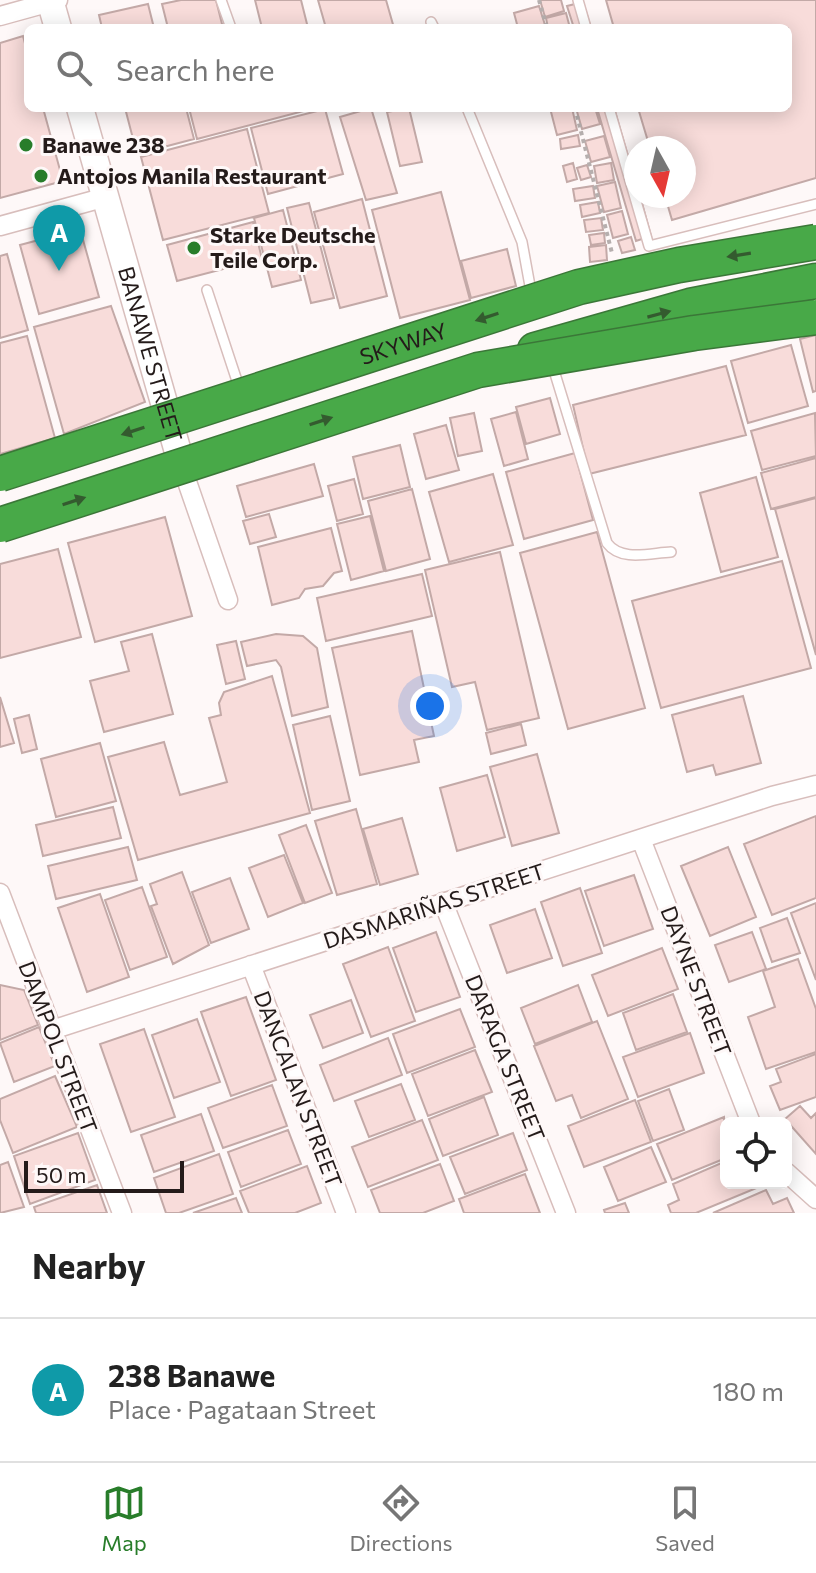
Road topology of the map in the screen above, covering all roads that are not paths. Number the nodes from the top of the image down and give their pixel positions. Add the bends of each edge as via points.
1 (221, 0) edge
2 (578, 0) edge
3 (53, 1) edge
4 (0, 16) edge
5 (57, 24) edge
6 (230, 24) edge
7 (585, 24) edge
8 (81, 112) edge
9 (469, 112) edge
10 (610, 112) edge
11 (106, 197) junction
12 (816, 204) edge
13 (0, 226) edge
14 (816, 242) edge
15 (649, 246) junction
16 (656, 279) dead end
17 (816, 281) edge
18 (207, 290) dead end
19 (533, 309) dead end
20 (816, 317) edge
21 (550, 357) dead end
22 (478, 370) junction
23 (245, 405) dead end
24 (184, 473) joint
25 (0, 474) edge
26 (0, 525) edge
27 (671, 552) dead end
28 (228, 600) dead end
29 (816, 785) edge
30 (641, 839) junction
31 (0, 893) edge
32 (443, 902) junction
33 (5, 929) edge
34 (251, 965) junction
35 (52, 1030) junction
36 (749, 1117) edge
37 (792, 1177) edge
38 (816, 1199) edge
39 (122, 1213) edge
40 (346, 1213) edge
41 (566, 1213) edge

1 - 6 lane
2 - 7 lane
3 - 4 street
3 - 5 main road
8 - 11 main road, BANAWE STREET
9 - 19 lane via 522,242
10 - 15 lane
11 - 13 street
11 - 24 main road, BANAWE STREET
12 - 15 lane
14 -> 25 highway, SKYWAY, bridge via 579,287
15 - 16 lane
22 -> 17 highway, bridge via 591,331
18 - 23 lane
20 - 22 highway, bridge
21 - 27 lane via 607,543 625,555
26 -> 22 highway, bridge
24 - 28 street, BANAWE STREET
29 - 30 street, DASMARIÑAS STREET
30 - 32 street, DASMARIÑAS STREET
30 - 36 street, DAYNE STREET
31 - 33 street, DAMPOL STREET
32 - 34 street, DASMARIÑAS STREET
32 - 41 street, DARAGA STREET
33 - 35 street, DAMPOL STREET
34 - 35 street, DASMARIÑAS STREET
34 - 40 street, DANCALAN STREET
35 - 39 street, DAMPOL STREET
37 - 38 street

